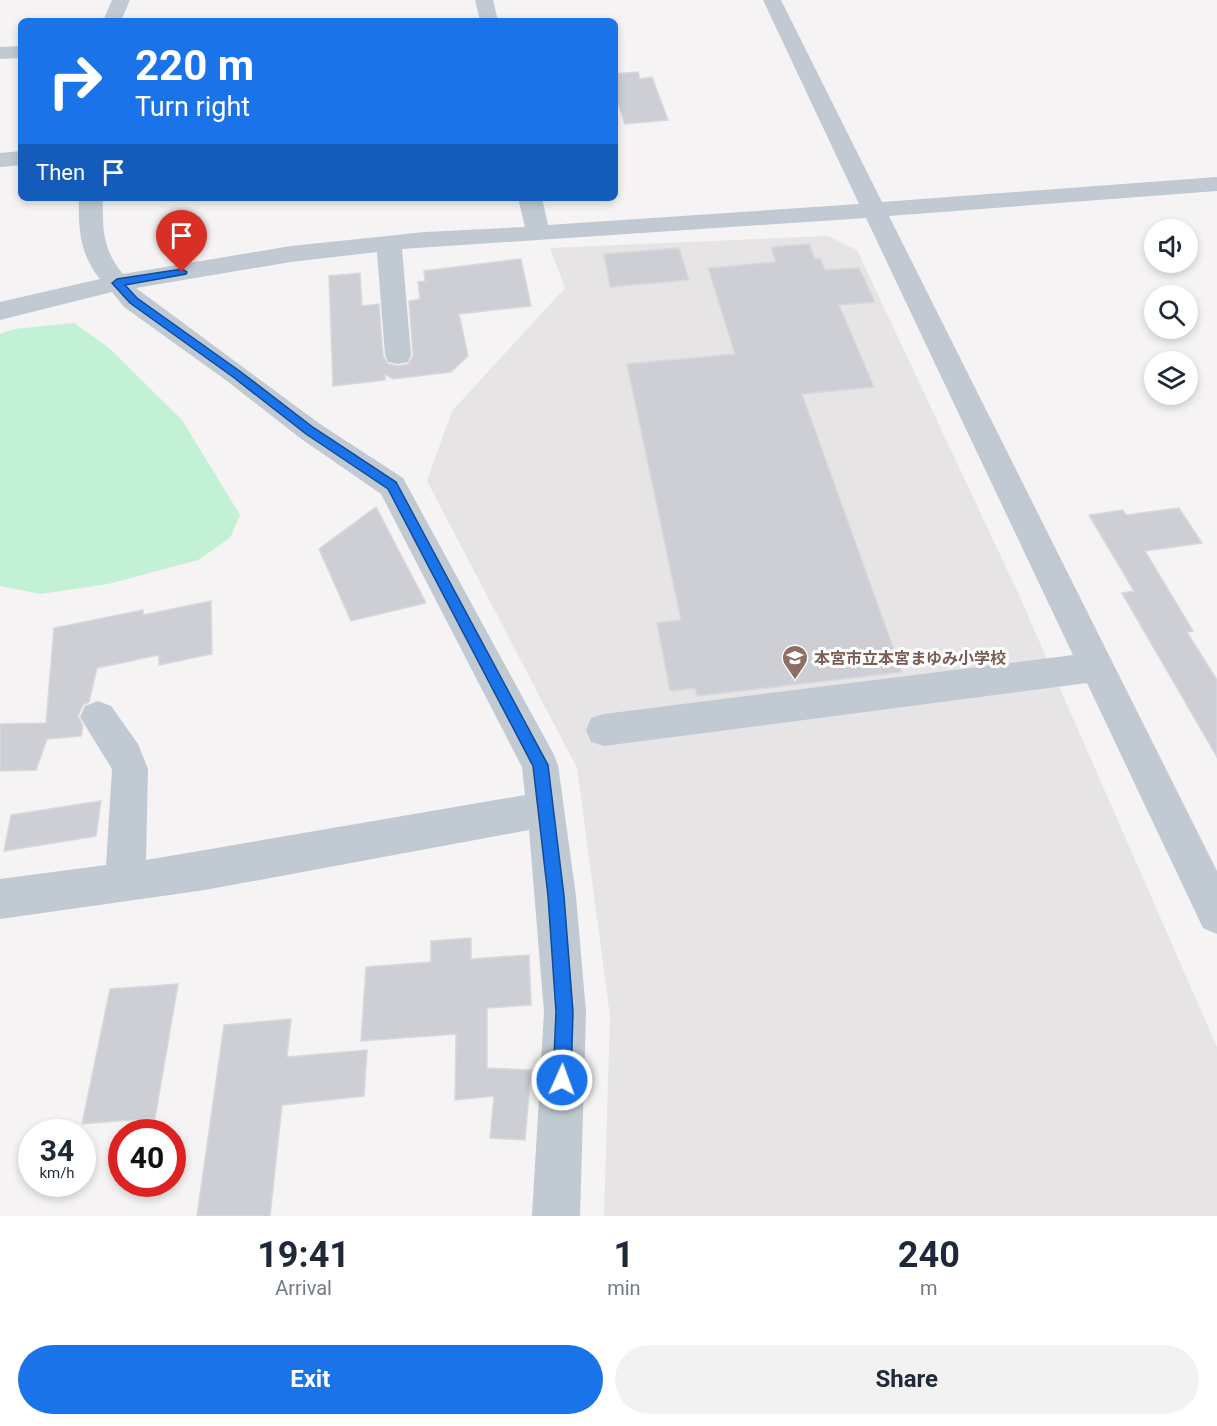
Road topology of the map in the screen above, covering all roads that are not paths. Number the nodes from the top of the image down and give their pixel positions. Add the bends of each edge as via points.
1 (121, 0) edge
2 (484, 0) edge
3 (772, 0) edge
4 (113, 18) edge
5 (488, 18) edge
6 (18, 52) edge
7 (0, 53) edge
8 (18, 158) edge
9 (0, 160) edge
10 (1217, 184) edge
11 (91, 201) edge
12 (531, 201) edge
13 (875, 210) junction
14 (538, 233) junction
15 (389, 243) junction
16 (117, 283) junction
17 (0, 310) edge
18 (398, 356) dead end
19 (1097, 667) junction
20 (98, 717) dead end
21 (604, 730) dead end
22 (545, 809) junction
23 (125, 883) junction
24 (0, 899) edge
25 (1217, 914) edge
26 (556, 1216) edge

1 - 4 street
2 - 5 street
3 - 13 street
6 - 7 street
8 - 9 street
10 - 13 street
11 - 16 street via 90,231 101,264
12 - 14 street
13 - 14 street
13 - 19 street
14 - 15 street
15 - 16 street via 291,254
15 - 18 street
16 - 17 street
16 - 22 street via 134,301 310,431 392,486 540,765
19 - 21 street
19 - 25 street
20 - 23 street via 130,769
22 - 23 street
22 - 26 street via 565,1012
23 - 24 street

